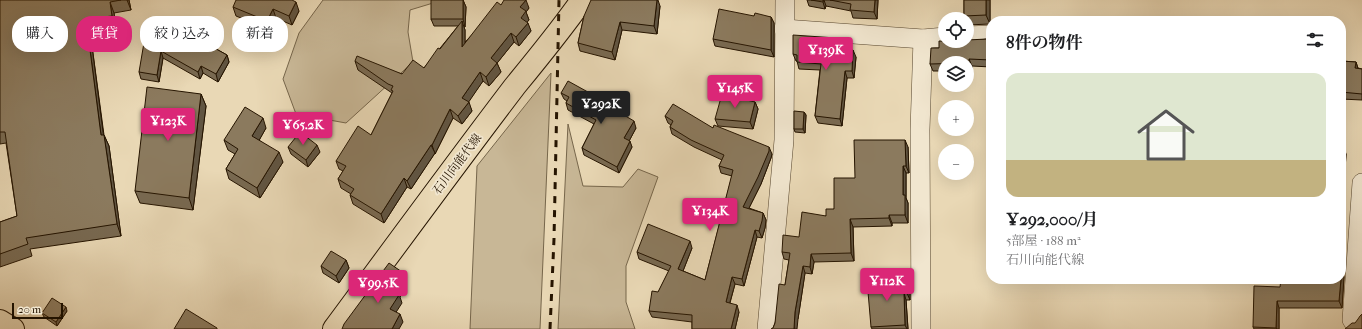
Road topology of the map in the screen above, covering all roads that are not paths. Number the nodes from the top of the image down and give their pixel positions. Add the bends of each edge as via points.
1 (582, 0) edge
2 (785, 0) edge
3 (784, 29) junction
4 (986, 34) edge
5 (974, 35) edge
6 (938, 38) edge
7 (922, 39) junction
8 (1362, 184) edge
9 (1351, 320) edge
10 (0, 322) edge
11 (12, 329) edge
12 (334, 329) edge
13 (768, 329) edge
14 (921, 329) edge

1 - 12 main road, 石川向能代線
2 - 3 street
3 - 7 street
3 - 13 street via 784,140
4 - 5 street
6 - 7 street
7 - 14 street
8 - 9 street
10 - 11 main road

